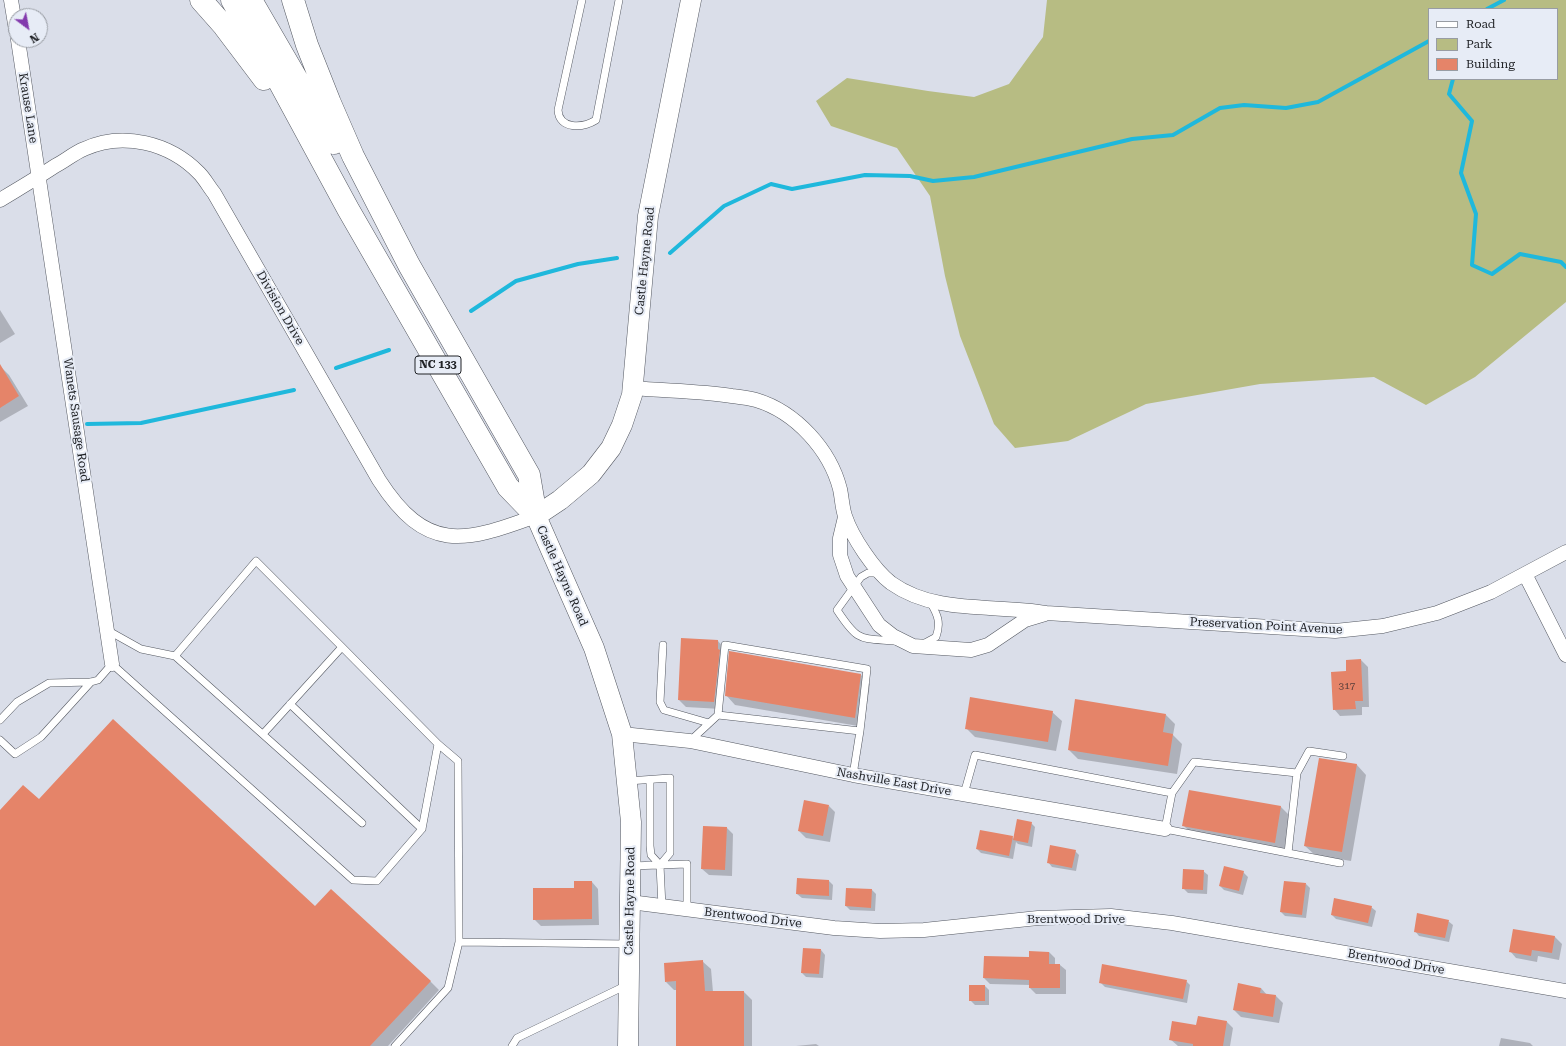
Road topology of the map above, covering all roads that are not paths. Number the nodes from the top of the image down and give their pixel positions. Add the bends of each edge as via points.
1 (201, 0) edge
2 (232, 0) edge
3 (251, 0) edge
4 (293, 0) edge
5 (582, 0) edge
6 (620, 0) edge
7 (691, 0) edge
8 (19, 48) edge
9 (39, 176) junction
10 (0, 200) edge
11 (348, 209) junction
12 (408, 265) junction
13 (633, 388) junction
14 (536, 516) junction
15 (845, 516) junction
16 (1566, 552) edge
17 (881, 572) junction
18 (1525, 574) junction
19 (853, 586) junction
20 (930, 602) junction
21 (1046, 613) junction
22 (107, 630) junction
23 (908, 644) junction
24 (662, 645) dead end
25 (342, 647) junction
26 (1566, 655) edge
27 (175, 656) junction
28 (112, 664) junction
29 (91, 682) junction
30 (290, 704) junction
31 (718, 715) junction
32 (0, 720) edge
33 (709, 723) junction
34 (860, 731) junction
35 (263, 734) junction
36 (622, 734) junction
37 (0, 740) edge
38 (690, 741) junction
39 (438, 744) junction
40 (1343, 756) dead end
41 (1297, 773) junction
42 (853, 775) junction
43 (650, 780) junction
44 (626, 781) junction
45 (1172, 793) junction
46 (964, 794) junction
47 (362, 823) dead end
48 (422, 829) junction
49 (1165, 829) junction
50 (1288, 853) junction
51 (1340, 863) dead end
52 (660, 864) junction
53 (631, 866) junction
54 (630, 902) junction
55 (662, 907) junction
56 (687, 909) junction
57 (458, 942) junction
58 (629, 944) junction
59 (629, 984) junction
60 (1566, 991) edge
61 (395, 1046) edge
62 (512, 1046) edge
63 (628, 1046) edge

1 - 11 highway via 266,81
2 - 11 highway, NC 133
3 - 12 highway via 376,217
4 - 12 highway, NC 133 via 307,45 353,156
5 - 6 lane via 558,110 562,120 571,126 579,127 596,120
7 - 13 main road, Castle Hayne Road via 648,216
8 - 9 street, Krause Lane
9 - 10 street, Division Drive
9 - 14 street, Division Drive via 83,149 116,141 153,144 188,163 214,193 379,480 408,518 427,530 461,537 484,534
9 - 22 street, Wanets Sausage Road
11 - 14 highway, NC 133 via 508,487
12 - 14 highway, NC 133 via 529,475
13 - 14 main road, Castle Hayne Road via 614,442 591,474
13 - 15 street, Preservation Point Avenue via 727,395 756,400 778,409 810,435 828,458 840,489
14 - 36 main road, Castle Hayne Road / NC 133 via 594,648
15 - 17 street, Preservation Point Avenue via 861,547
15 - 19 street, Preservation Point Avenue via 840,538 840,555
16 - 18 street, Preservation Point Avenue
17 - 19 lane via 868,573
17 - 20 street, Preservation Point Avenue via 890,583
18 - 21 street, Preservation Point Avenue via 1491,592 1437,613 1383,626 1335,631
18 - 26 street
19 - 23 street, Preservation Point Avenue via 879,624
19 - 23 lane via 837,610 850,629 860,638
20 - 21 street, Preservation Point Avenue
20 - 23 lane via 938,615 939,627 936,638 928,642
21 - 23 street, Preservation Point Avenue via 1025,620 988,645 971,650
22 - 27 lane via 141,649
22 - 28 street, Wanets Sausage Road
24 - 33 lane via 660,702 664,710
25 - 27 lane via 256,561
25 - 30 lane
25 - 39 lane
27 - 35 lane
28 - 29 lane via 98,680
28 - 48 lane via 354,880 377,881
29 - 32 lane via 49,683 16,702
29 - 37 lane via 41,737 15,754
30 - 35 lane
30 - 48 lane
31 - 33 lane
31 - 34 lane
31 - 34 lane via 725,645 867,669
33 - 38 lane
34 - 42 lane
35 - 47 lane
36 - 38 street, Nashville East Drive
36 - 44 main road, Castle Hayne Road / NC 133
38 - 42 street, Nashville East Drive
39 - 48 lane
39 - 57 lane via 458,761
40 - 41 lane via 1309,750
41 - 45 lane via 1194,762
41 - 50 lane
42 - 46 street, Nashville East Drive
43 - 44 lane
43 - 52 lane via 650,850 651,855
43 - 52 lane via 670,778 670,854
44 - 53 main road, Castle Hayne Road / NC 133 via 631,822
45 - 46 lane via 975,755
45 - 49 lane
46 - 49 street, Nashville East Drive
49 - 50 lane
50 - 51 lane
52 - 53 lane
52 - 55 lane
52 - 56 lane via 687,864
53 - 54 main road, Castle Hayne Road / NC 133
54 - 55 street, Brentwood Drive
54 - 58 main road, Castle Hayne Road / NC 133
55 - 56 street, Brentwood Drive
56 - 60 street, Brentwood Drive via 834,928 880,931 924,930 1038,918 1111,916 1172,924
57 - 58 lane
57 - 61 lane via 448,988
58 - 59 main road, Castle Hayne Road / NC 133
59 - 62 lane via 517,1038
59 - 63 main road, Castle Hayne Road / NC 133

